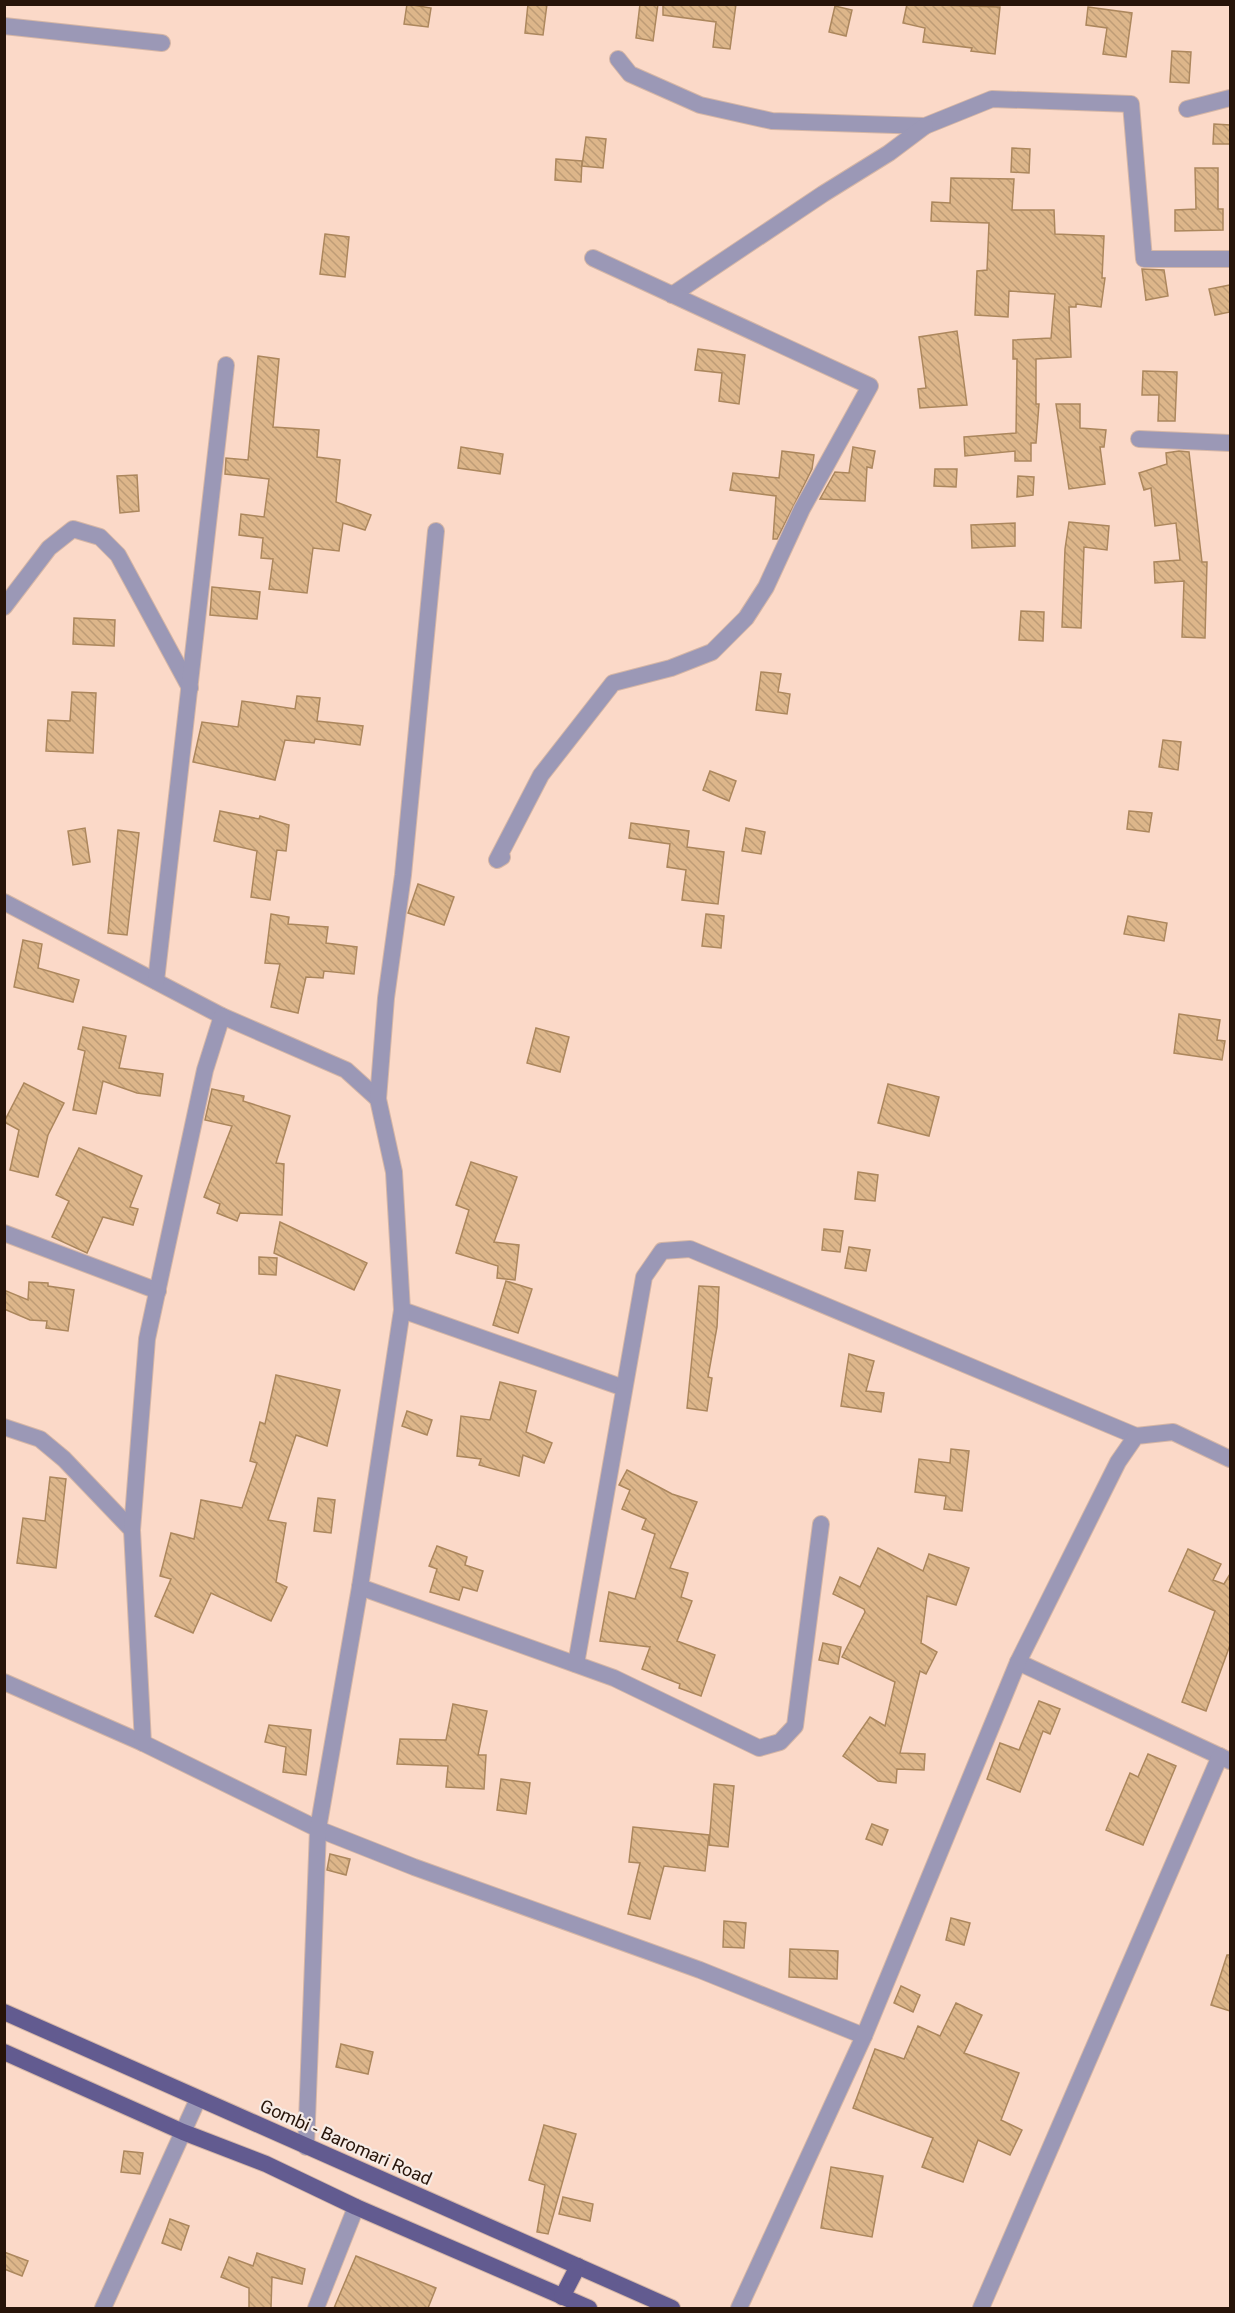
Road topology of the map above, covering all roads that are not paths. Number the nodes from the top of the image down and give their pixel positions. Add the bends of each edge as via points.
1 (4, 26) edge
2 (162, 43) dead end
3 (618, 60) dead end
4 (1230, 98) edge
5 (1187, 109) dead end
6 (925, 126) junction
7 (593, 258) dead end
8 (1230, 259) edge
9 (672, 295) junction
10 (226, 365) dead end
11 (1139, 439) dead end
12 (1230, 443) edge
13 (436, 531) dead end
14 (4, 607) edge
15 (190, 688) junction
16 (502, 857) dead end
17 (4, 902) edge
18 (156, 981) junction
19 (222, 1016) junction
20 (378, 1099) junction
21 (4, 1233) edge
22 (158, 1291) junction
23 (402, 1310) junction
24 (624, 1388) junction
25 (4, 1427) edge
26 (1136, 1436) junction
27 (1230, 1459) edge
28 (821, 1524) dead end
29 (132, 1530) junction
30 (360, 1587) junction
31 (1018, 1662) junction
32 (576, 1664) junction
33 (4, 1682) edge
34 (143, 1743) junction
35 (1225, 1758) edge
36 (318, 1830) junction
37 (4, 2012) edge
38 (864, 2036) junction
39 (4, 2052) edge
40 (198, 2098) junction
41 (183, 2132) junction
42 (306, 2147) junction
43 (356, 2207) junction
44 (578, 2266) junction
45 (562, 2297) junction
46 (103, 2308) edge
47 (316, 2308) edge
48 (589, 2308) edge
49 (672, 2308) edge
50 (739, 2308) edge
51 (981, 2308) edge

1 - 2 street
3 - 6 street via 630,74 700,105 762,119
4 - 5 street
6 - 8 street via 992,99 1131,104 1144,259
6 - 9 street
7 - 9 street
9 - 16 street via 870,386 802,509 766,587 746,618 712,652 671,668 613,683 541,775 496,860
10 - 15 street
11 - 12 street
13 - 20 street
14 - 15 street via 49,548 74,529 100,537 118,555
15 - 18 street
17 - 18 street
18 - 19 street
19 - 20 street via 346,1070
19 - 22 street via 205,1071
20 - 23 street via 394,1172
21 - 22 street
22 - 29 street via 147,1340
23 - 24 street
23 - 30 street
24 - 26 street via 644,1276 662,1251 690,1249
24 - 32 street
25 - 29 street via 40,1439 64,1458
26 - 27 street via 1173,1432
26 - 31 street via 1118,1462
28 - 32 street via 795,1726 780,1742 759,1748 614,1678
29 - 34 street
30 - 32 street
30 - 36 street
31 - 35 street
31 - 38 street
33 - 34 street
34 - 36 street
35 - 51 street
36 - 38 street via 700,1970
36 - 42 street
37 - 40 main road, Gombi - Baromari Road
38 - 50 street
39 - 41 main road
40 - 41 street
40 - 42 main road, Gombi - Baromari Road
41 - 43 main road via 266,2164
41 - 46 street
42 - 44 main road, Gombi - Baromari Road
43 - 45 main road
43 - 47 street
44 - 45 main road
44 - 49 main road, Gombi - Baromari Road
45 - 48 main road

